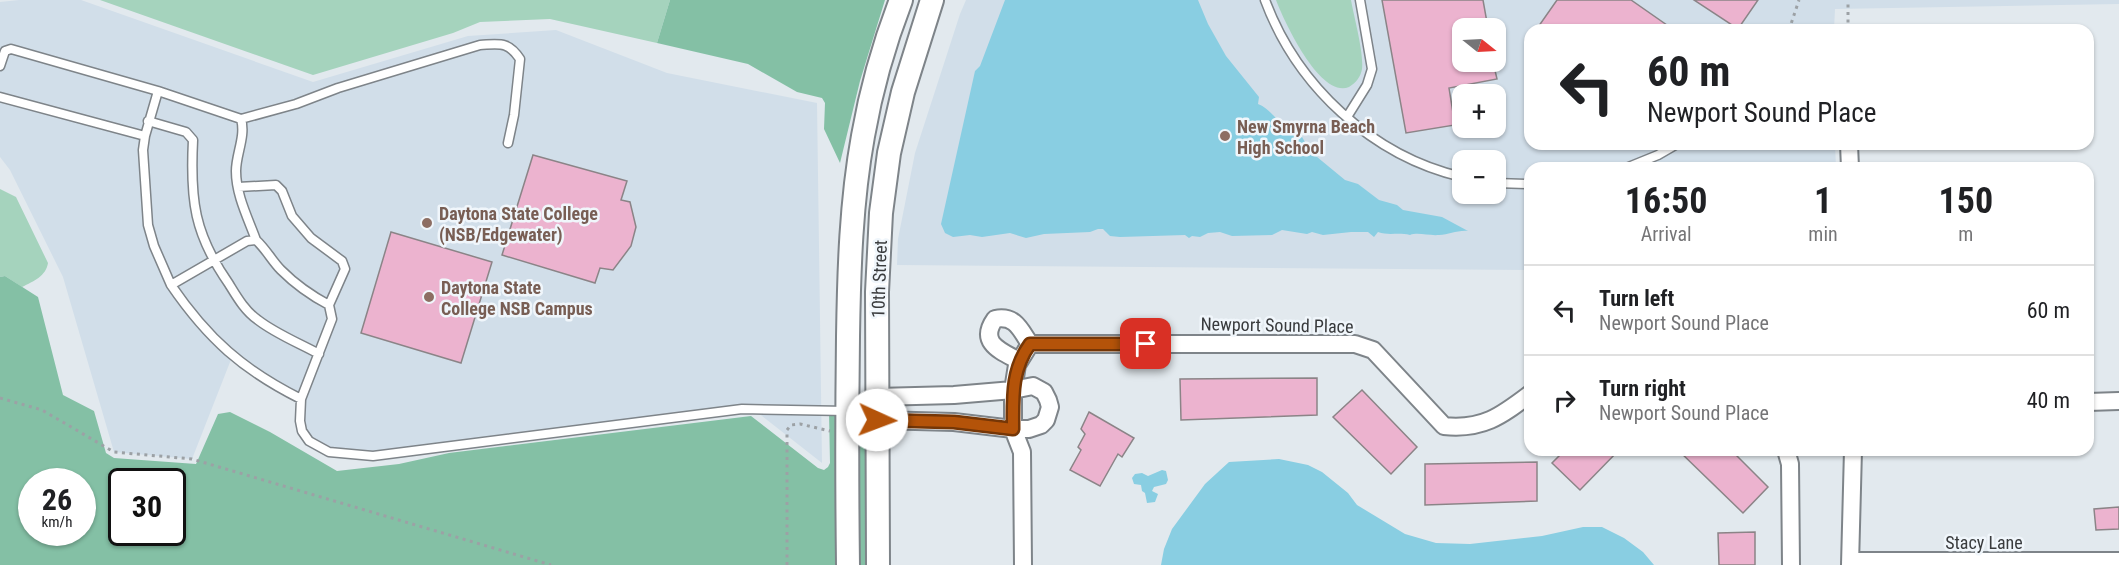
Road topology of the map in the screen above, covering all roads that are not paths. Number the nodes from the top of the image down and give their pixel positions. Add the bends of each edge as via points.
1 (901, 0) edge
2 (932, 0) edge
3 (1265, 0) edge
4 (1360, 0) edge
5 (0, 66) edge
6 (158, 91) junction
7 (0, 97) edge
8 (1347, 117) junction
9 (241, 119) junction
10 (148, 121) junction
11 (145, 136) junction
12 (508, 143) dead end
13 (1667, 150) edge
14 (1641, 162) edge
15 (1452, 174) edge
16 (1506, 183) edge
17 (1524, 184) edge
18 (238, 187) junction
19 (256, 240) junction
20 (212, 261) junction
21 (171, 285) junction
22 (329, 305) junction
23 (1030, 344) junction
24 (319, 354) junction
25 (1019, 361) junction
26 (1013, 390) junction
27 (954, 395) junction
28 (877, 397) junction
29 (1524, 398) edge
30 (301, 399) junction
31 (2119, 401) edge
32 (2094, 402) edge
33 (847, 411) junction
34 (877, 420) junction
35 (954, 422) junction
36 (1013, 429) junction
37 (1788, 456) edge
38 (1853, 456) edge
39 (2119, 561) edge
40 (1850, 563) edge
41 (848, 565) edge
42 (878, 565) edge
43 (1023, 565) edge
44 (1791, 565) edge

1 - 33 street, 10th Street via 862,136 853,206
2 - 28 street, 10th Street via 903,92 886,173 878,281
3 - 8 lane via 1303,71
4 - 8 lane via 1372,69
5 - 6 lane via 4,51 11,49
6 - 9 lane
6 - 10 lane
7 - 11 lane
8 - 15 lane via 1393,149
9 - 12 lane via 480,45 505,44 520,59
9 - 18 lane
10 - 11 lane
10 - 20 lane via 186,132 193,140 191,192
11 - 21 lane via 148,225
13 - 14 lane
16 - 17 lane
18 - 19 lane
18 - 22 lane via 276,185 292,216 311,238 342,261 345,269
19 - 20 lane
19 - 22 lane via 280,270
20 - 21 lane
20 - 24 lane via 244,307 258,320
21 - 30 lane via 192,315 232,356 267,382
22 - 24 lane via 332,319
23 - 25 street
23 - 25 street via 1016,324 1005,317 995,319 988,328 995,347
23 - 29 street, Newport Sound Place via 1354,344 1372,350 1444,426 1459,428 1493,420
24 - 30 lane
25 - 26 street
26 - 27 street
26 - 36 street
26 - 36 street via 1037,387 1047,396 1050,407 1041,425
27 - 28 street
27 - 35 street
28 - 33 street
28 - 34 street, 10th Street
30 - 33 lane via 300,421 309,441 329,452 373,456 742,409
31 - 32 street
33 - 34 street
33 - 41 street, 10th Street
34 - 35 street
34 - 42 street, 10th Street
35 - 36 street
36 - 43 street via 1022,452
37 - 44 street
38 - 40 street
39 - 40 street, Stacy Lane

